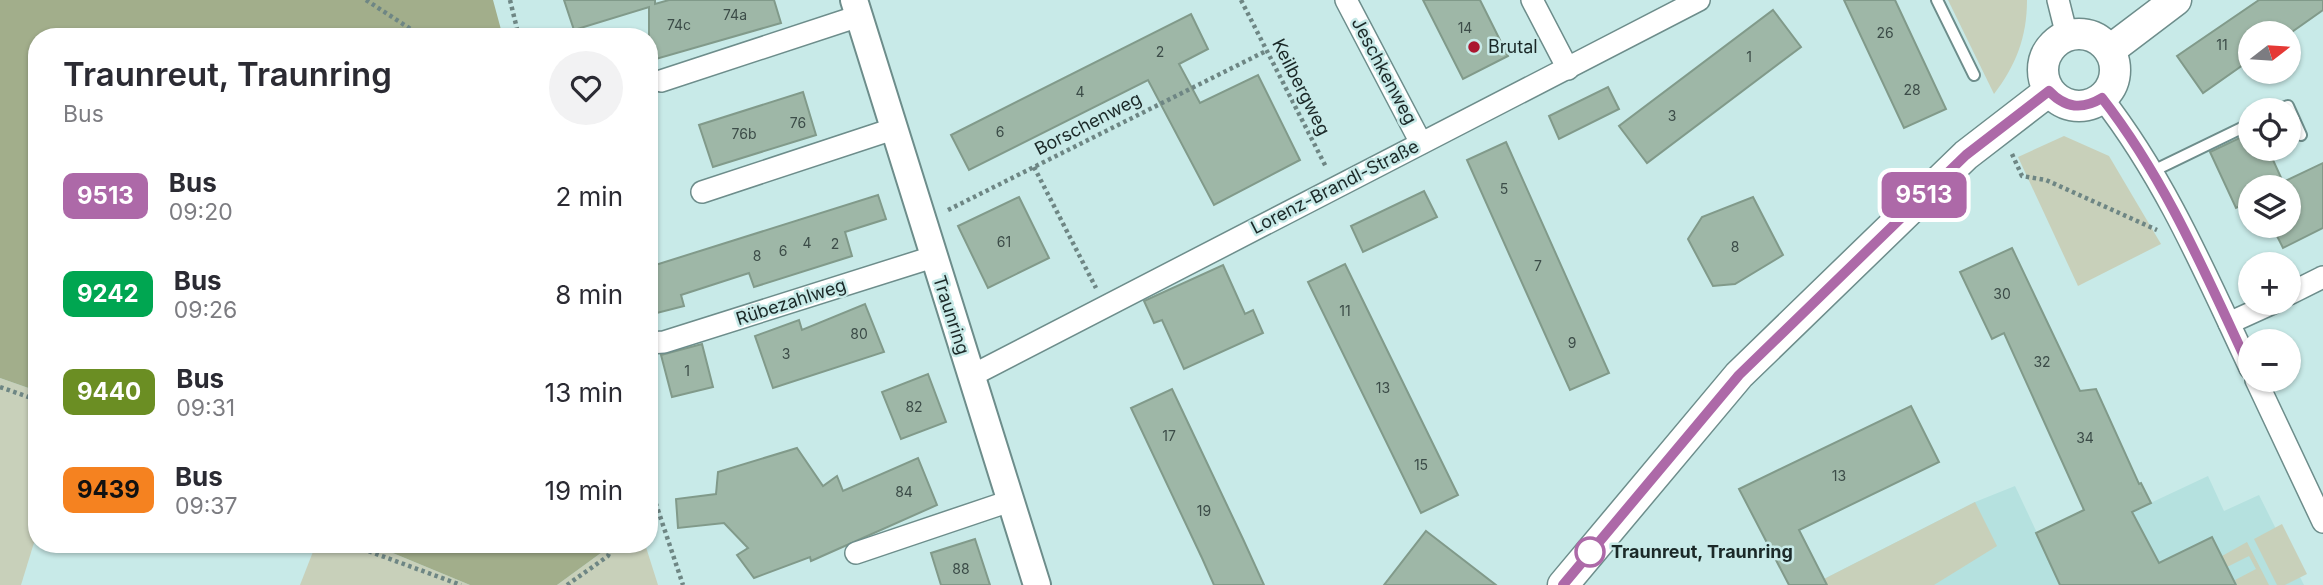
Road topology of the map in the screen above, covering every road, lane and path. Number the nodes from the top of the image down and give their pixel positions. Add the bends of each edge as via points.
1 (366, 0) edge
2 (510, 0) edge
3 (1241, 0) edge
4 (1346, 0) edge
5 (1532, 0) edge
6 (1699, 0) edge
7 (1937, 0) edge
8 (2058, 0) edge
9 (2176, 0) edge
10 (857, 8) edge
11 (409, 28) edge
12 (517, 28) edge
13 (2067, 36) junction
14 (2110, 50) junction
15 (1266, 51) junction
16 (1568, 69) junction
17 (1974, 75) dead end
18 (661, 81) dead end
19 (2049, 91) junction
20 (2102, 98) junction
21 (1999, 128) junction
22 (894, 129) junction
23 (2238, 130) edge
24 (1421, 143) junction
25 (1034, 167) junction
26 (2153, 171) junction
27 (1336, 187) junction
28 (702, 192) dead end
29 (922, 222) junction
30 (2181, 222) junction
31 (933, 257) junction
32 (2323, 277) edge
33 (2301, 288) edge
34 (1105, 305) junction
35 (2247, 315) edge
36 (2229, 323) junction
37 (658, 342) edge
38 (2238, 343) edge
39 (971, 376) junction
40 (0, 387) edge
41 (2262, 392) edge
42 (28, 397) edge
43 (1010, 501) junction
44 (658, 510) edge
45 (2323, 522) edge
46 (374, 553) edge
47 (609, 553) edge
48 (856, 553) dead end
49 (461, 585) edge
50 (567, 585) edge
51 (683, 585) edge
52 (1037, 585) edge
53 (1563, 585) edge

1 - 11 path
2 - 12 path
3 - 15 path, Keilbergweg
4 - 24 street, Jeschkenweg
5 - 16 street
6 - 16 street, Lorenz-Brandl-Straße
7 - 17 lane
8 - 13 street
9 - 14 main road
10 - 18 street, Traunring
10 - 22 street, Traunring
13 - 14 main road via 2091,36
13 - 19 main road via 2057,41 2045,59
14 - 20 main road via 2114,81
15 - 25 path, Borschenweg
15 - 27 path, Keilbergweg
16 - 24 street, Lorenz-Brandl-Straße
19 - 20 main road via 2068,105 2080,107
19 - 21 main road
20 - 26 street
21 - 30 path via 2022,176 2046,180 2160,232
21 - 53 main road via 1739,375
22 - 28 street
22 - 29 street, Traunring
23 - 26 lane
24 - 27 street, Lorenz-Brandl-Straße
25 - 29 path, Borschenweg
25 - 34 path
26 - 30 street
27 - 34 street, Lorenz-Brandl-Straße
29 - 31 street, Traunring
30 - 36 street
31 - 37 street, Rübezahlweg
31 - 39 street, Traunring
32 - 33 street
34 - 39 street, Lorenz-Brandl-Straße
35 - 36 street
36 - 38 street
39 - 43 street, Traunring
40 - 42 path
41 - 45 street
43 - 48 street
43 - 52 street, Traunring
44 - 51 path
46 - 49 path
47 - 50 path

